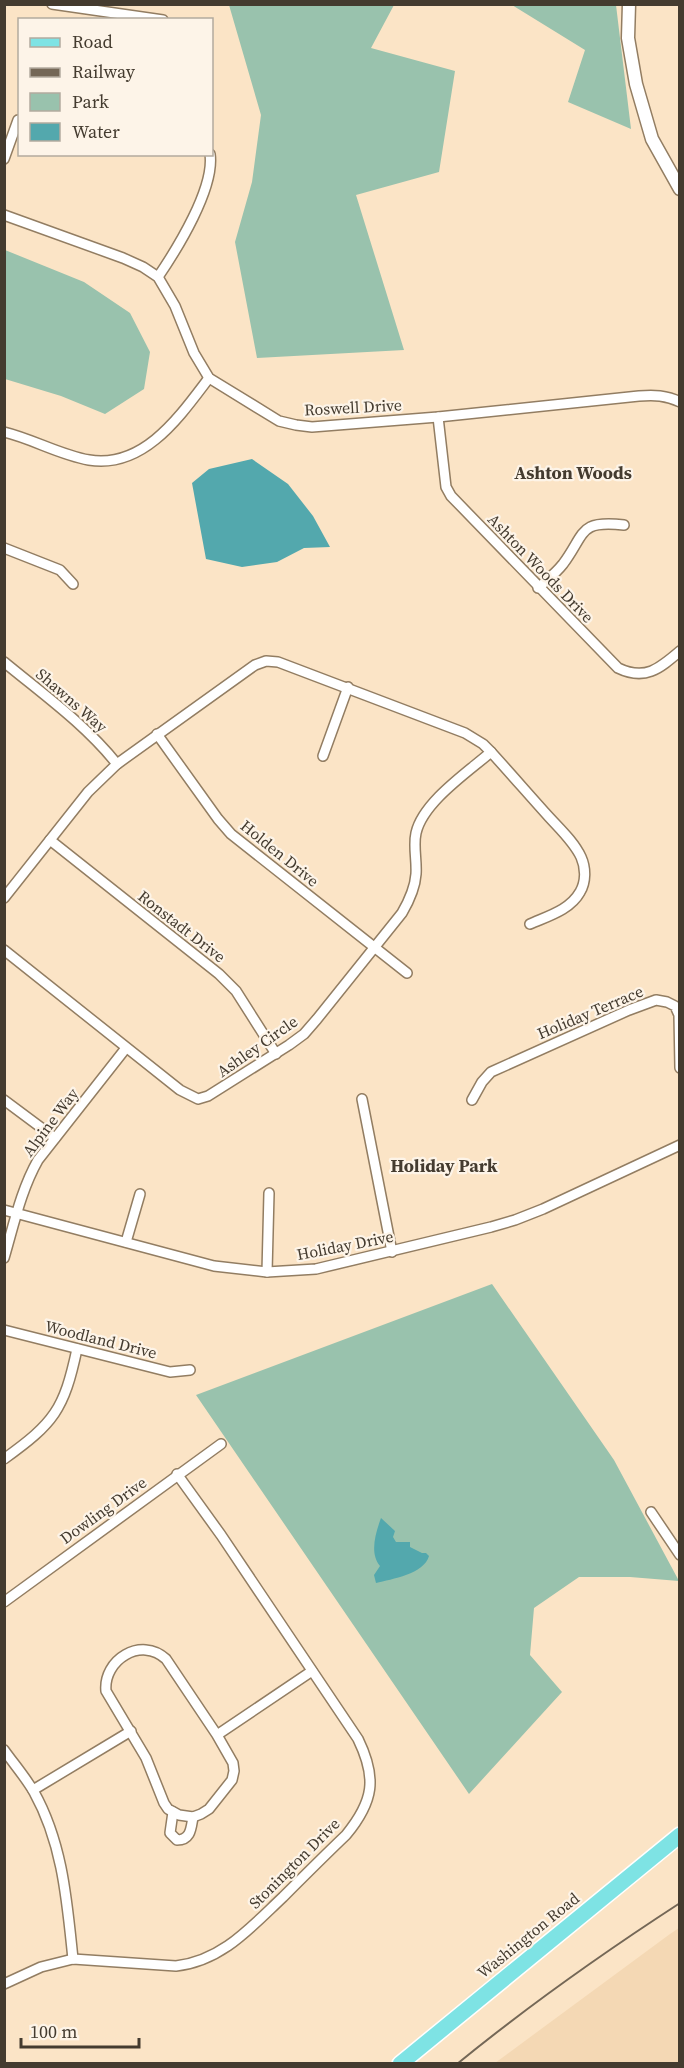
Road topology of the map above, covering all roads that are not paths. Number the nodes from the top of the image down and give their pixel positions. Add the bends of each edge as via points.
1 (52, 4) edge
2 (629, 4) edge
3 (149, 18) edge
4 (18, 120) dead end
5 (210, 156) edge
6 (4, 159) edge
7 (680, 189) edge
8 (4, 215) edge
9 (158, 277) junction
10 (210, 378) junction
11 (680, 402) edge
12 (438, 417) junction
13 (4, 432) edge
14 (624, 525) dead end
15 (4, 548) edge
16 (73, 584) dead end
17 (538, 588) junction
18 (680, 651) edge
19 (4, 662) edge
20 (348, 687) junction
21 (157, 734) junction
22 (491, 752) junction
23 (323, 756) dead end
24 (117, 764) junction
25 (50, 840) junction
26 (4, 898) edge
27 (530, 924) dead end
28 (374, 949) junction
29 (4, 950) edge
30 (407, 973) dead end
31 (126, 1048) junction
32 (276, 1053) junction
33 (680, 1068) edge
34 (362, 1099) dead end
35 (4, 1100) edge
36 (472, 1100) dead end
37 (55, 1138) junction
38 (680, 1145) edge
39 (269, 1192) dead end
40 (140, 1194) dead end
41 (4, 1210) edge
42 (17, 1213) junction
43 (126, 1242) junction
44 (392, 1252) junction
45 (4, 1258) edge
46 (267, 1272) junction
47 (4, 1330) edge
48 (77, 1349) junction
49 (190, 1370) dead end
50 (221, 1444) dead end
51 (4, 1459) edge
52 (177, 1474) junction
53 (651, 1512) dead end
54 (680, 1555) edge
55 (4, 1602) edge
56 (312, 1671) junction
57 (131, 1731) junction
58 (217, 1735) junction
59 (4, 1750) edge
60 (33, 1790) junction
61 (173, 1812) junction
62 (193, 1817) junction
63 (680, 1835) edge
64 (73, 1959) junction
65 (4, 1984) edge
66 (400, 2064) edge

1 - 3 street
2 - 7 street via 628,38 636,84 652,139
4 - 6 street
5 - 9 street via 204,192
8 - 9 street, Roswell Drive via 123,258
9 - 10 street, Roswell Drive via 201,368
10 - 12 street, Roswell Drive via 279,421 296,425
10 - 13 street via 163,434 124,458 88,460
11 - 12 street, Roswell Drive via 663,396 639,396
12 - 17 street, Ashton Woods Drive via 446,487 451,496
14 - 17 street via 594,524 585,530 564,562
15 - 16 street via 60,570
17 - 18 street, Ashton Woods Drive via 618,668 628,673 654,671
19 - 24 street, Shawns Way via 98,740
20 - 21 street via 290,665 266,661
20 - 22 street via 465,734
20 - 23 street
21 - 24 street
21 - 28 street, Holden Drive via 231,834
22 - 27 street via 569,840 584,868 585,881 571,903
22 - 28 street, Ashley Circle via 422,818 416,832 414,888 402,913
24 - 25 street via 88,792
25 - 26 street
25 - 32 street, Ronstadt Drive via 219,974 236,991
28 - 30 street, Holden Drive
28 - 32 street, Ashley Circle via 304,1034
29 - 31 street, Ashley Circle
31 - 32 street, Ashley Circle via 180,1090 198,1099 218,1091
31 - 37 street, Alpine Way
33 - 36 street, Holiday Terrace via 679,1015 675,1006 656,1000 491,1072
34 - 44 street
35 - 37 street
37 - 42 street, Alpine Way via 28,1178
38 - 44 street, Holiday Drive via 515,1221
39 - 46 street
40 - 43 street
41 - 42 street, Holiday Drive
42 - 43 street, Holiday Drive
42 - 45 street, Alpine Way
43 - 46 street, Holiday Drive via 214,1266
44 - 46 street, Holiday Drive via 316,1269
47 - 48 street, Woodland Drive
48 - 49 street, Woodland Drive via 170,1372
48 - 51 street via 71,1379 55,1416
50 - 52 street, Dowling Drive
52 - 55 street, Dowling Drive
52 - 56 street, Stonington Drive
53 - 54 street
56 - 58 street
56 - 64 street, Stonington Drive via 358,1739 371,1772 365,1806 346,1835 245,1933 219,1953 176,1966
57 - 58 street via 106,1691 105,1680 116,1662 142,1648 166,1659
57 - 60 street
57 - 61 street via 164,1803
58 - 62 street via 233,1763 232,1780 209,1809
59 - 60 street
60 - 64 street via 60,1860
61 - 62 street
61 - 62 street via 170,1833 177,1840 189,1835
63 - 66 main road, Washington Road
64 - 65 street, Stonington Drive via 41,1967

